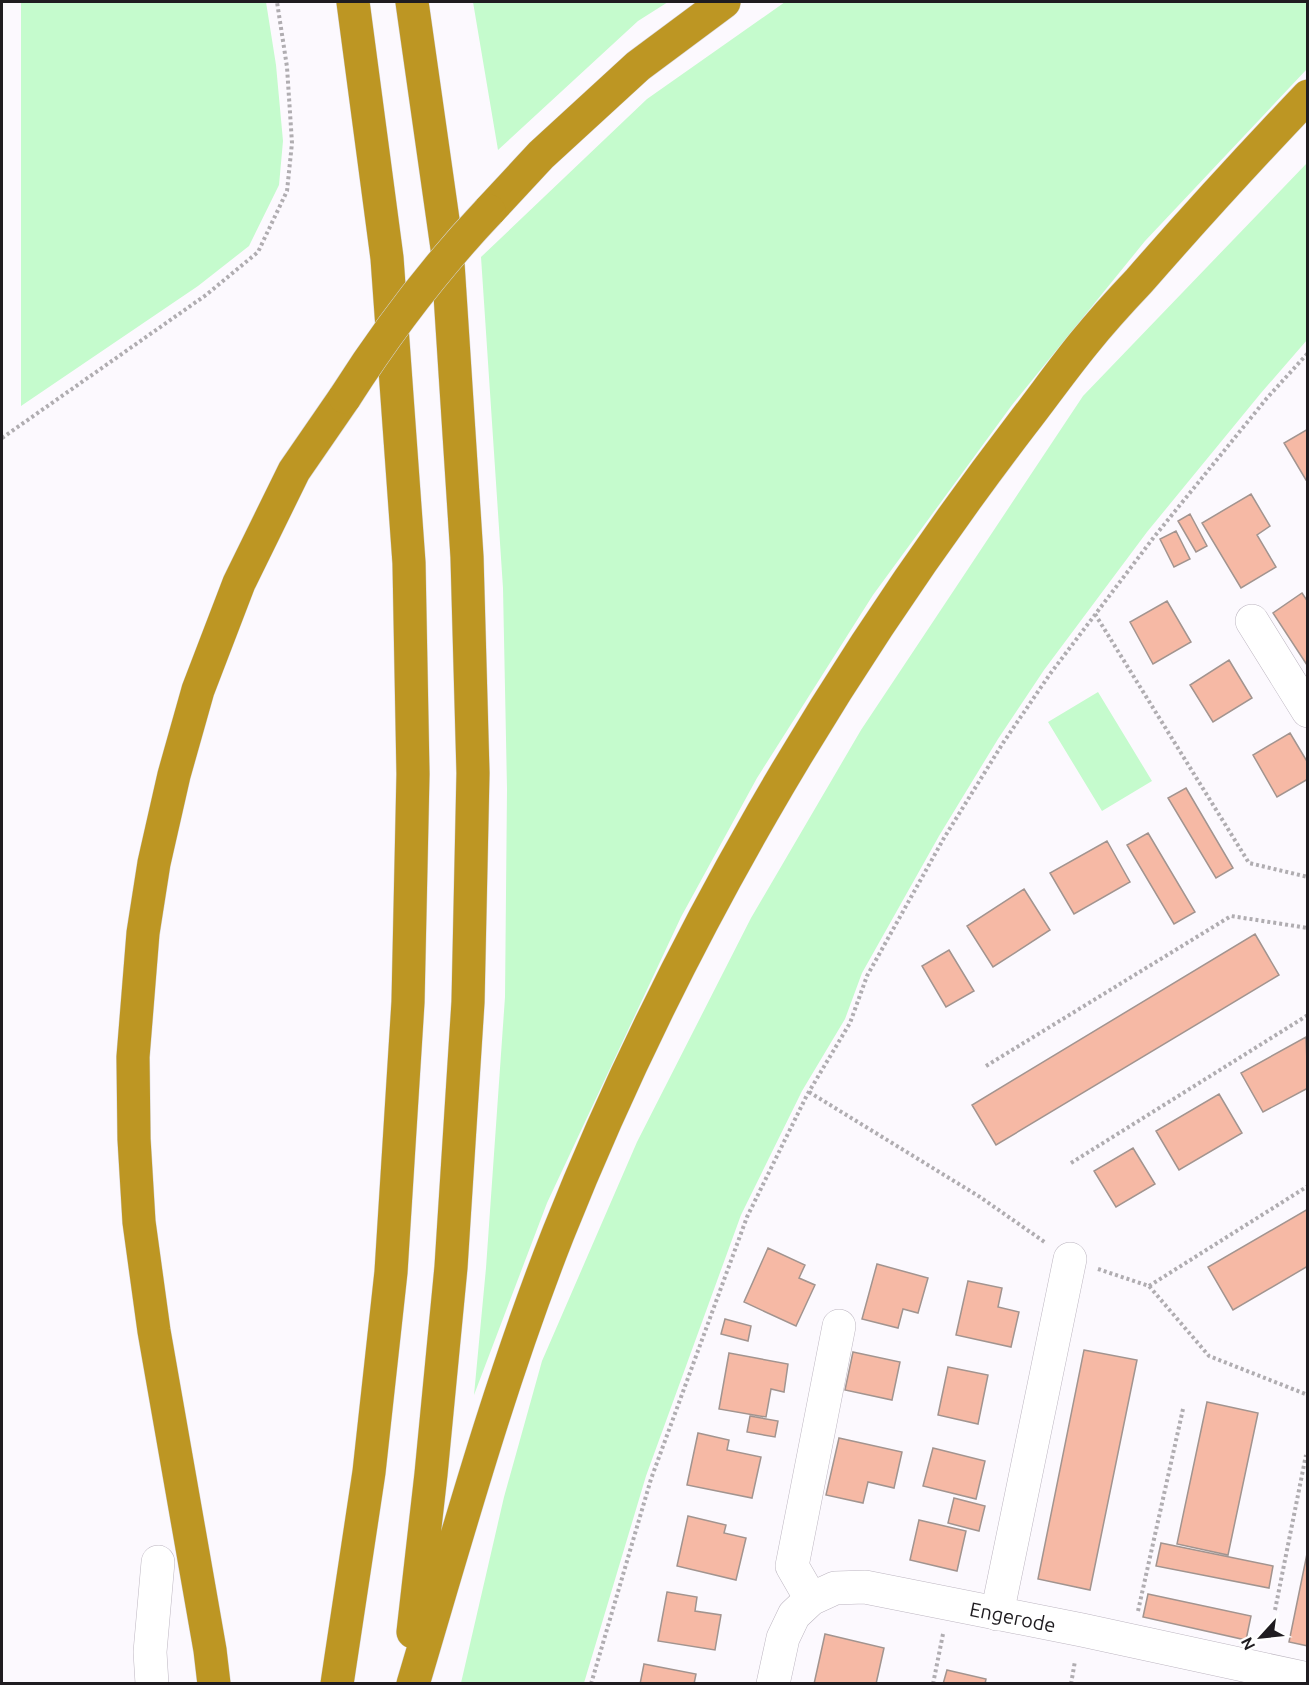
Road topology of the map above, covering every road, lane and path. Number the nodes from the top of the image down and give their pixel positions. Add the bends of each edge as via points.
1 (277, 2) edge
2 (353, 2) edge
3 (412, 2) edge
4 (724, 2) edge
5 (1308, 96) edge
6 (1308, 352) edge
7 (2, 438) edge
8 (1095, 614) junction
9 (1252, 621) dead end
10 (1308, 711) edge
11 (1308, 877) edge
12 (1308, 928) edge
13 (1308, 1015) edge
14 (986, 1066) dead end
15 (809, 1092) junction
16 (1071, 1163) dead end
17 (1308, 1186) edge
18 (1070, 1260) junction
19 (1149, 1286) junction
20 (839, 1326) dead end
21 (1308, 1395) edge
22 (1183, 1408) dead end
23 (1306, 1455) edge
24 (158, 1563) dead end
25 (811, 1599) junction
26 (949, 1604) junction
27 (1275, 1610) dead end
28 (997, 1614) junction
29 (1132, 1641) junction
30 (1308, 1679) edge
31 (152, 1683) edge
32 (214, 1683) edge
33 (337, 1683) edge
34 (407, 1683) edge
35 (413, 1683) edge
36 (591, 1683) edge
37 (773, 1683) edge
38 (933, 1683) edge

1 - 7 path via 287,67 292,143 287,191 258,252 206,295
2 - 33 highway via 387,258 409,564 413,774 408,1002 392,1272 369,1472
3 - 34 highway via 447,248 467,557 473,773 468,1002 452,1256
4 - 32 highway, bridge via 638,66 541,155 416,294 294,471 239,583 198,690 154,863 143,933 133,1057 134,1139 139,1222 154,1332
5 - 35 highway via 1084,343 981,477 843,681 719,891 607,1118 558,1235 485,1442
6 - 8 path
8 - 11 path via 1249,863
8 - 15 path via 1003,743 944,838 867,976 850,1023
9 - 10 street
12 - 14 path via 1232,916
13 - 16 path
15 - 18 path via 980,1197
15 - 36 path via 743,1228 651,1479
17 - 19 path
18 - 19 path
18 - 28 street
19 - 21 path via 1209,1356
20 - 25 street via 792,1566
22 - 29 path
23 - 27 path
24 - 31 street via 150,1652
25 - 26 street, Engerode via 835,1588 865,1587
25 - 37 street, Engerode via 794,1615 783,1638
26 - 28 street, Engerode
26 - 38 path
28 - 29 street, Engerode
29 - 30 street, Engerode

